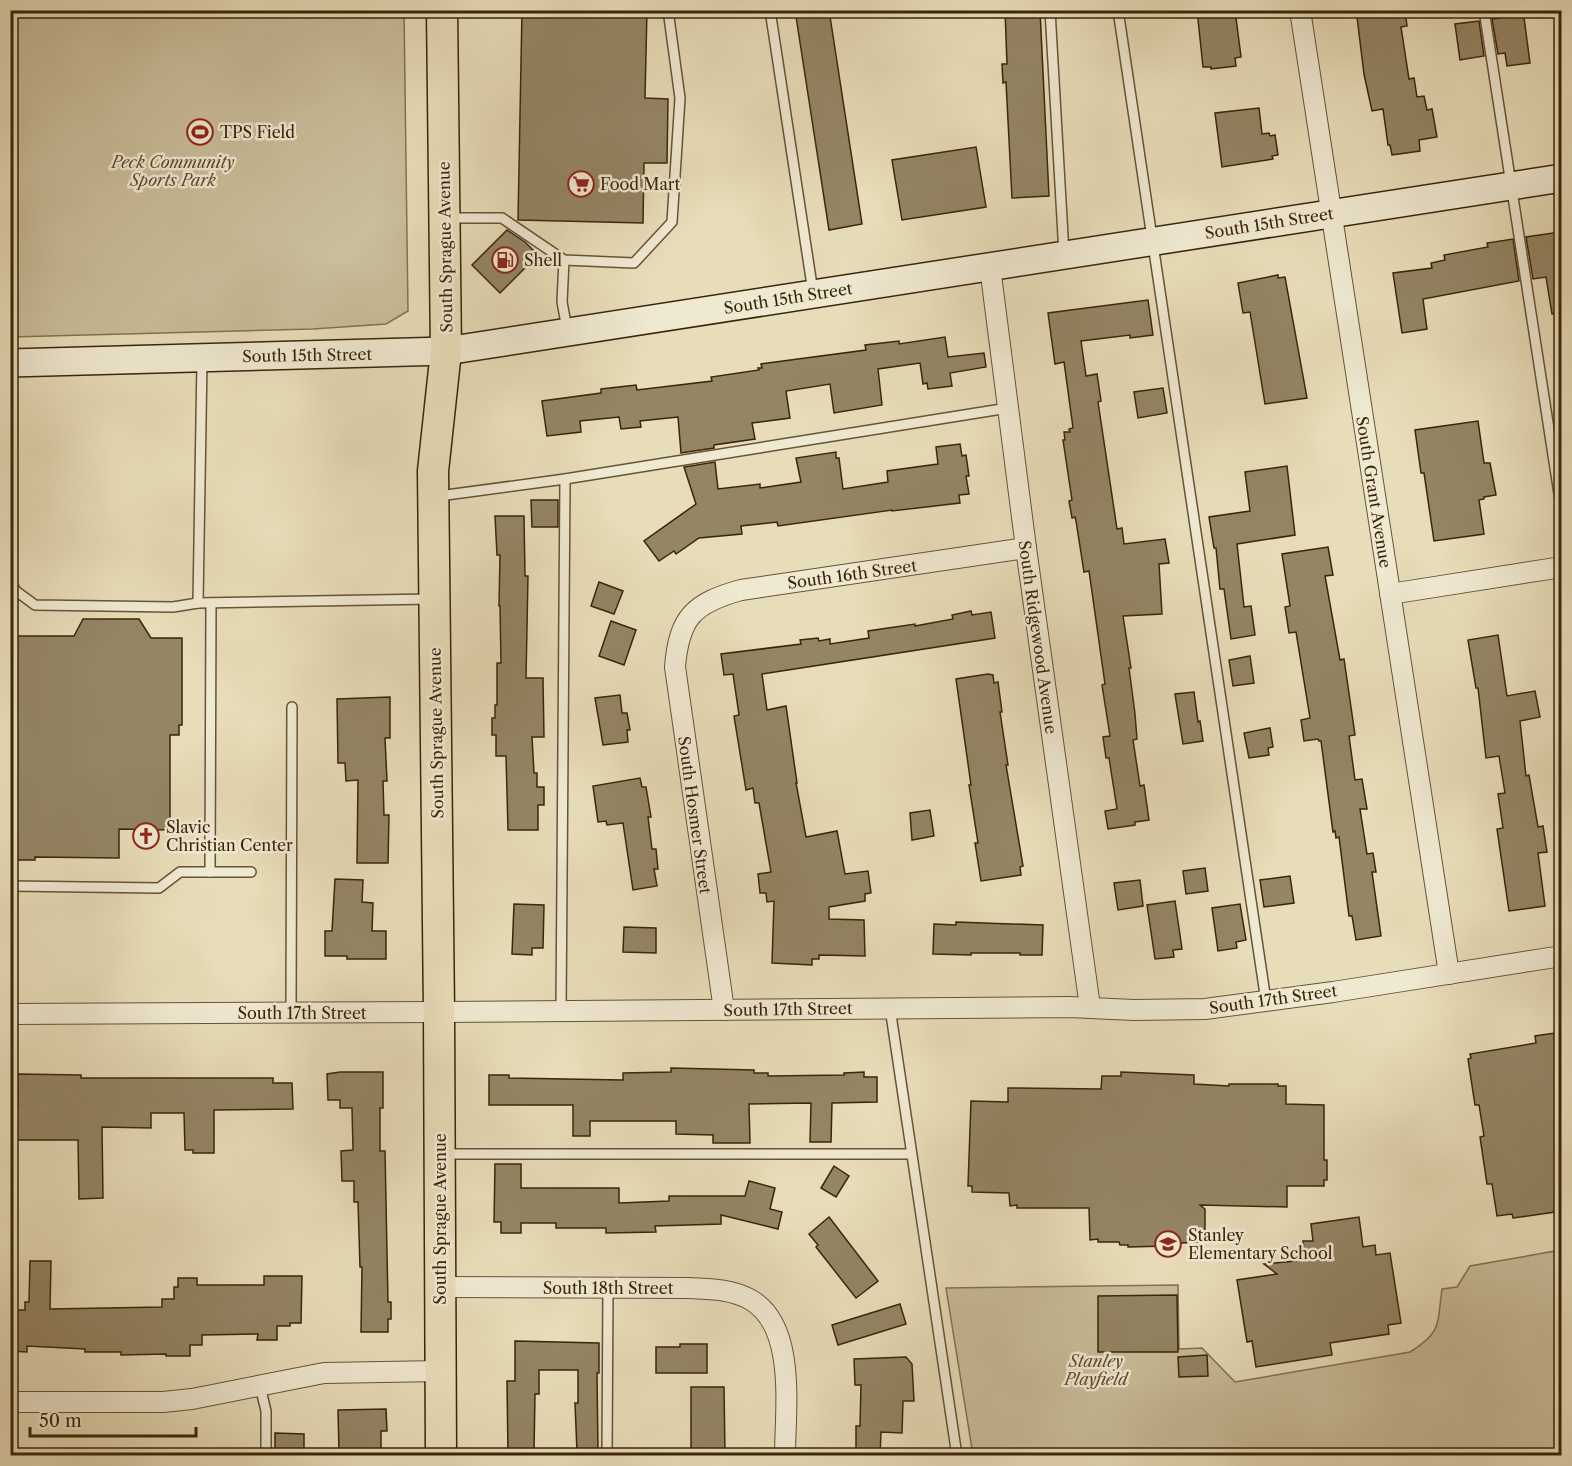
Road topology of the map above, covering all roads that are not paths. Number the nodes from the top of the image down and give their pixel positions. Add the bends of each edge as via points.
1 (442, 10) edge
2 (668, 10) edge
3 (770, 10) edge
4 (1050, 10) edge
5 (1118, 10) edge
6 (1300, 10) edge
7 (1484, 10) edge
8 (1562, 178) edge
9 (1512, 185) junction
10 (1331, 213) junction
11 (444, 218) junction
12 (1153, 241) junction
13 (1064, 255) junction
14 (564, 260) junction
15 (990, 267) junction
16 (814, 294) junction
17 (567, 331) junction
18 (446, 351) junction
19 (202, 358) junction
20 (10, 363) edge
21 (1008, 408) junction
22 (565, 479) junction
23 (433, 497) junction
24 (1562, 513) edge
25 (1026, 548) junction
26 (1562, 567) edge
27 (10, 581) edge
28 (1390, 594) junction
29 (435, 599) junction
30 (198, 603) junction
31 (211, 603) junction
32 (686, 621) joint
33 (292, 707) dead end
34 (210, 872) junction
35 (251, 872) dead end
36 (10, 886) edge
37 (1562, 956) edge
38 (1449, 974) junction
39 (1266, 1001) junction
40 (1090, 1007) junction
41 (890, 1008) junction
42 (724, 1010) junction
43 (561, 1011) junction
44 (440, 1012) junction
45 (291, 1013) junction
46 (10, 1014) edge
47 (440, 1154) junction
48 (911, 1154) junction
49 (441, 1287) junction
50 (608, 1288) junction
51 (441, 1371) junction
52 (260, 1386) junction
53 (10, 1402) edge
54 (266, 1455) edge
55 (441, 1455) edge
56 (608, 1455) edge
57 (785, 1455) edge
58 (957, 1455) edge

1 - 11 main road, South Sprague Avenue
2 - 14 lane via 680,98 672,222 634,263
3 - 16 lane
4 - 13 lane
5 - 12 lane
6 - 10 street, South Grant Avenue
7 - 9 lane
8 - 9 street, South 15th Street
9 - 10 street, South 15th Street
9 - 24 lane
10 - 12 street, South 15th Street
10 - 28 street, South Grant Avenue
11 - 14 lane via 502,218
11 - 18 main road, South Sprague Avenue
12 - 13 street, South 15th Street
12 - 39 lane
13 - 15 street, South 15th Street
14 - 17 lane via 562,302
15 - 16 street, South 15th Street
15 - 21 street, South Ridgewood Avenue
16 - 17 street, South 15th Street
17 - 18 street, South 15th Street
18 - 19 street, South 15th Street
18 - 23 main road, South Sprague Avenue
19 - 20 street, South 15th Street
19 - 30 lane
21 - 22 lane
21 - 25 street, South Ridgewood Avenue
22 - 23 lane
22 - 43 lane
23 - 29 main road, South Sprague Avenue
25 - 32 street, South 16th Street via 741,590 711,601
25 - 40 street, South Ridgewood Avenue
26 - 28 street
27 - 30 lane via 16,591 35,605 173,607
28 - 38 street, South Grant Avenue
29 - 31 lane
29 - 44 main road, South Sprague Avenue
30 - 31 lane
31 - 34 lane
32 - 42 street, South Hosmer Street via 676,649 675,675
33 - 45 lane
34 - 35 lane
34 - 36 lane via 180,872 159,888
37 - 38 street, South 17th Street
38 - 39 street, South 17th Street
39 - 40 street, South 17th Street via 1205,1009
40 - 41 street, South 17th Street
41 - 42 street, South 17th Street
41 - 48 lane
42 - 43 street, South 17th Street
43 - 44 street, South 17th Street
44 - 45 street, South 17th Street
44 - 47 main road, South Sprague Avenue
45 - 46 street, South 17th Street
47 - 48 lane
47 - 49 main road, South Sprague Avenue
48 - 58 lane
49 - 50 street, South 18th Street
49 - 51 main road, South Sprague Avenue
50 - 56 lane
50 - 57 street, South 18th Street via 714,1290 734,1293 760,1307 778,1336 784,1361
51 - 52 street via 324,1373
51 - 55 main road, South Sprague Avenue
52 - 53 street via 163,1402
52 - 54 lane via 267,1411

